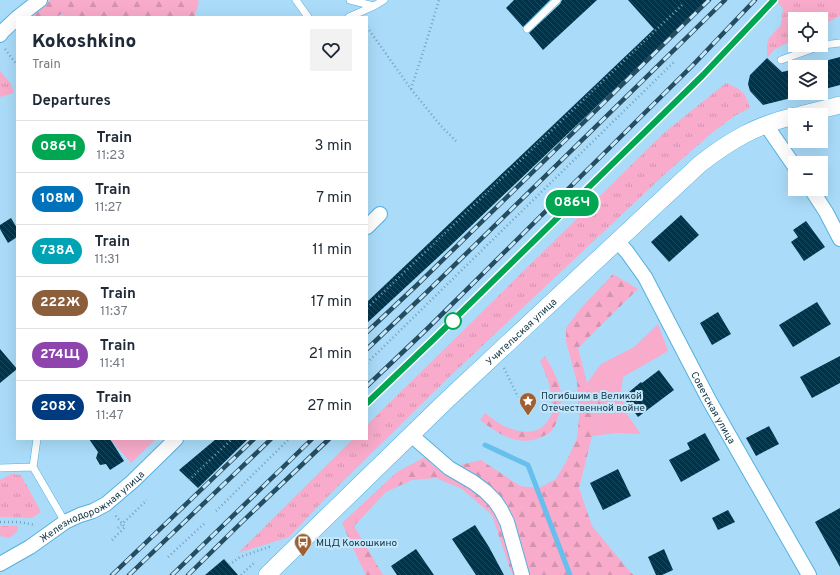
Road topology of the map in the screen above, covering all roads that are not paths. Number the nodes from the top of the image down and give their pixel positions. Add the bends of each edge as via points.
1 (40, 0) edge
2 (296, 0) edge
3 (350, 0) edge
4 (384, 0) edge
5 (557, 0) edge
6 (374, 6) junction
7 (19, 16) edge
8 (307, 16) edge
9 (351, 16) edge
10 (16, 19) edge
11 (527, 28) dead end
12 (2, 41) edge
13 (840, 43) edge
14 (781, 60) dead end
15 (840, 105) edge
16 (828, 108) edge
17 (788, 118) edge
18 (766, 125) junction
19 (788, 157) edge
20 (816, 196) edge
21 (380, 214) dead end
22 (368, 226) edge
23 (840, 239) edge
24 (617, 241) junction
25 (411, 435) junction
26 (37, 440) edge
27 (175, 440) edge
28 (33, 467) junction
29 (0, 468) edge
30 (65, 522) junction
31 (0, 564) edge
32 (267, 575) edge
33 (522, 575) edge
34 (809, 575) edge

1 - 7 street
2 - 8 lane
3 - 6 lane
4 - 6 lane
5 - 11 lane
6 - 9 lane
10 - 12 street via 3,30
13 - 14 lane via 823,45
15 - 16 street
17 - 18 street, Учительская улица
18 - 19 street
18 - 24 street, Учительская улица via 741,136 709,157
20 - 23 street
21 - 22 street
24 - 25 street, Учительская улица
24 - 34 street, Советская улица via 645,277 709,400
25 - 32 street, Учительская улица
25 - 33 street via 449,468 467,478 495,501 507,522
26 - 28 lane
27 - 30 street, Железнодорожная улица via 106,504
28 - 29 lane
28 - 30 lane
30 - 31 street, Железнодорожная улица via 30,547

